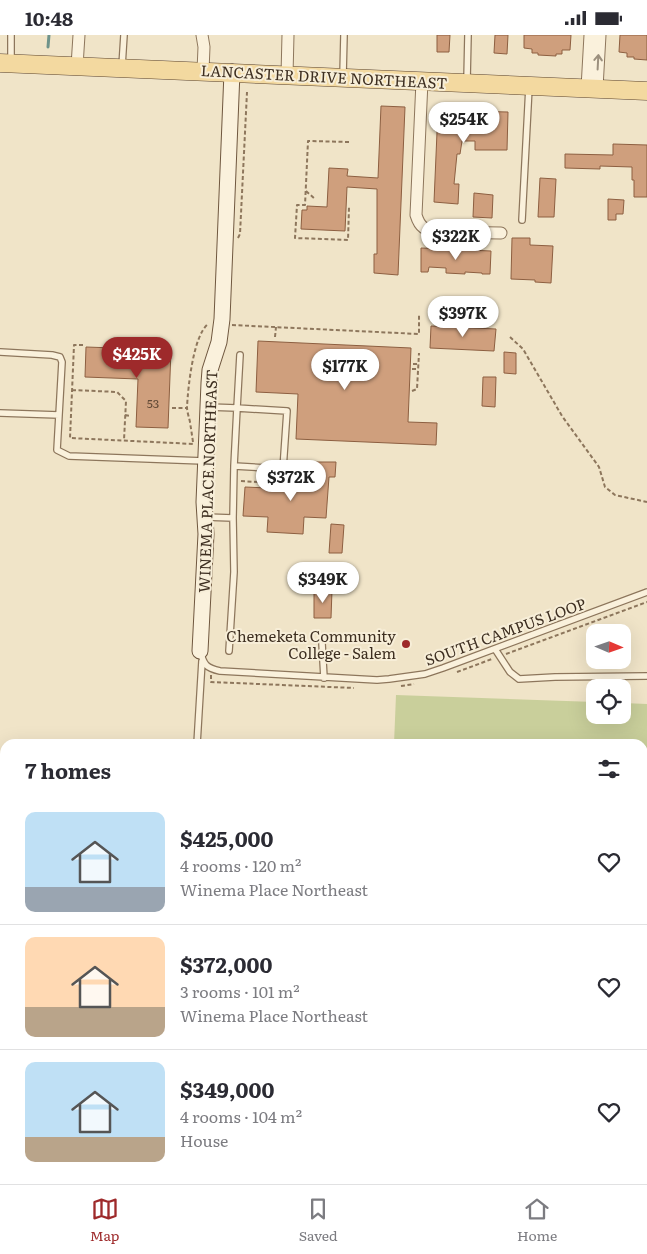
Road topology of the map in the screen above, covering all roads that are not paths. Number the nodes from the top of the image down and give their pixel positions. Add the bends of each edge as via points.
1 (10, 35) edge
2 (79, 35) edge
3 (124, 35) edge
4 (202, 35) edge
5 (288, 35) edge
6 (344, 35) edge
7 (468, 35) edge
8 (590, 35) edge
9 (600, 35) edge
10 (6, 63) edge
11 (77, 66) junction
12 (122, 68) junction
13 (204, 71) junction
14 (232, 72) junction
15 (288, 75) junction
16 (343, 77) junction
17 (422, 81) junction
18 (467, 83) junction
19 (529, 85) junction
20 (592, 88) junction
21 (647, 91) edge
22 (522, 220) dead end
23 (501, 233) dead end
24 (0, 352) edge
25 (240, 355) dead end
26 (208, 407) junction
27 (238, 408) junction
28 (0, 413) edge
29 (59, 415) junction
30 (206, 461) junction
31 (234, 466) junction
32 (206, 517) junction
33 (233, 518) junction
34 (647, 592) edge
35 (322, 643) dead end
36 (495, 649) junction
37 (229, 651) dead end
38 (201, 656) junction
39 (647, 676) edge
40 (324, 677) junction
41 (197, 739) edge

1 - 10 lane
2 - 11 street
3 - 12 lane
4 - 13 street
5 - 15 street
6 - 16 lane
7 - 18 lane
8 - 20 street
20 -> 9 street
10 - 11 main road, LANCASTER DRIVE NORTHEAST
11 - 12 main road, LANCASTER DRIVE NORTHEAST
12 - 13 main road, LANCASTER DRIVE NORTHEAST
13 - 14 main road, LANCASTER DRIVE NORTHEAST
14 - 15 main road, LANCASTER DRIVE NORTHEAST
14 - 26 street, WINEMA PLACE NORTHEAST via 222,319 210,370
15 - 16 main road, LANCASTER DRIVE NORTHEAST
16 - 17 main road, LANCASTER DRIVE NORTHEAST
17 - 18 main road, LANCASTER DRIVE NORTHEAST
17 - 23 street via 418,223 427,230 438,232
18 - 19 main road, LANCASTER DRIVE NORTHEAST
19 - 20 main road, LANCASTER DRIVE NORTHEAST
19 - 22 lane
20 - 21 main road, LANCASTER DRIVE NORTHEAST
24 - 29 lane via 60,357
25 - 27 lane
26 - 27 lane
26 - 30 street, WINEMA PLACE NORTHEAST
27 - 31 lane
27 - 31 lane via 287,411 284,469
28 - 29 lane
29 - 30 lane via 57,450 69,456
30 - 32 street, WINEMA PLACE NORTHEAST
31 - 33 lane
32 - 33 lane
32 - 38 street, WINEMA PLACE NORTHEAST
33 - 37 lane via 234,572
34 - 36 lane, SOUTH CAMPUS LOOP
35 - 40 lane
36 - 39 lane via 510,672 519,679
36 - 40 lane, SOUTH CAMPUS LOOP via 426,674 389,679
38 - 40 lane, SOUTH CAMPUS LOOP via 211,669 220,671
38 - 41 lane

